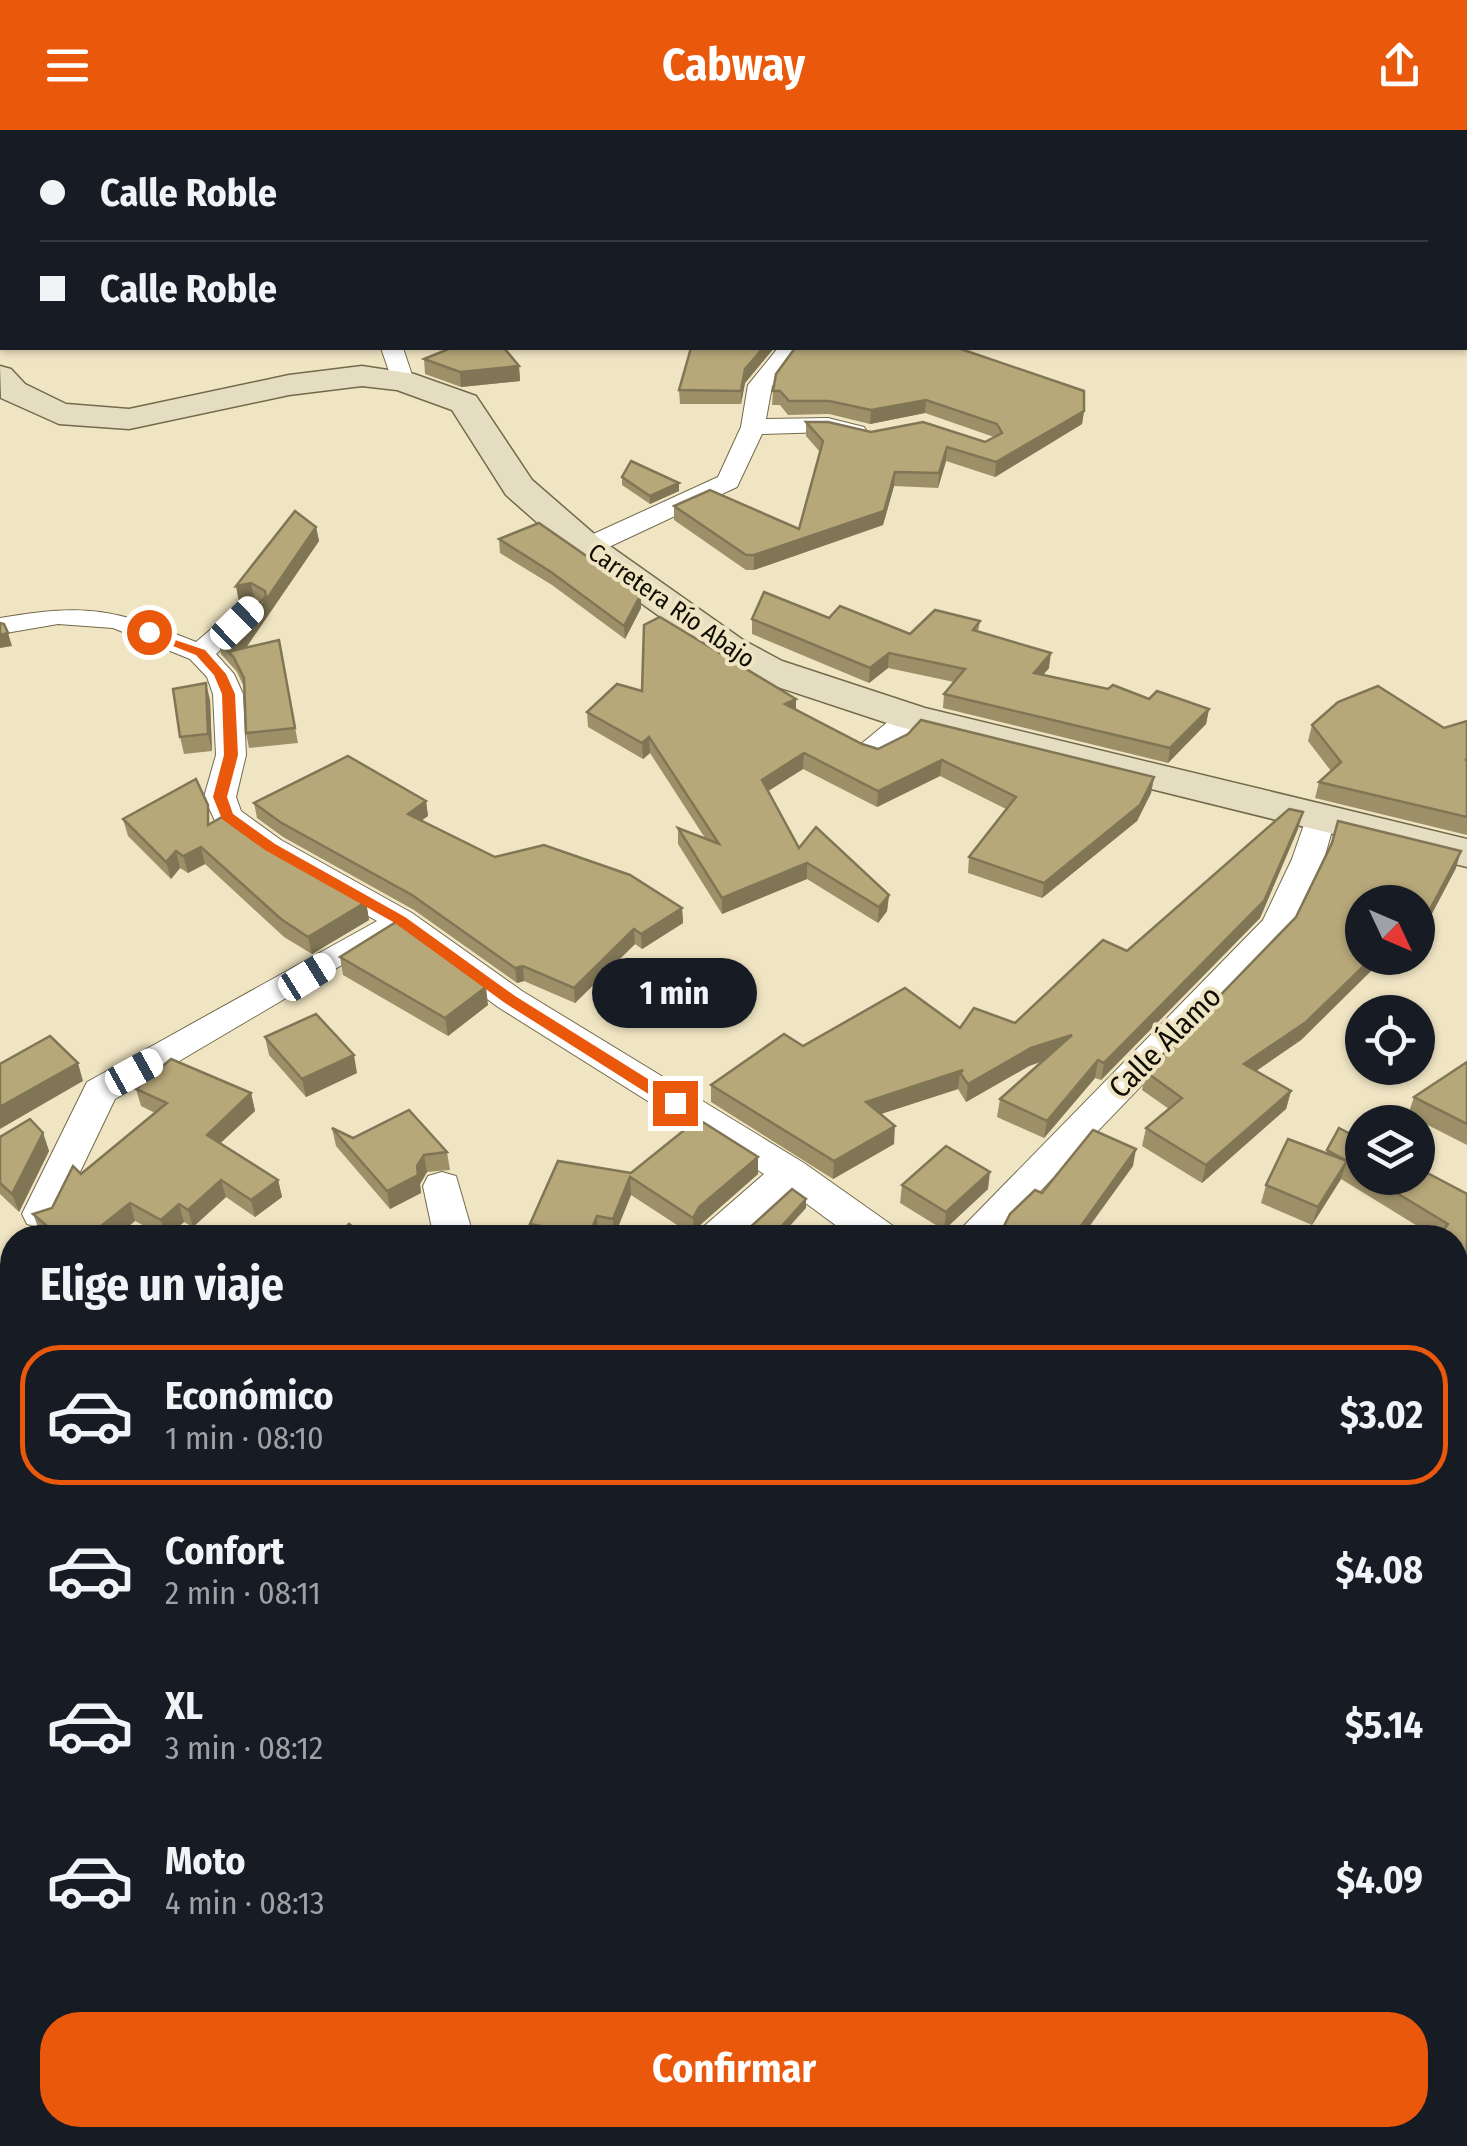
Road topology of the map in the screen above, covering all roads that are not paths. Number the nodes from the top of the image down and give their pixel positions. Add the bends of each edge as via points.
1 (787, 350) edge
2 (397, 364) edge
3 (0, 376) edge
4 (753, 426) junction
5 (888, 432) edge
6 (586, 546) junction
7 (252, 608) edge
8 (0, 626) edge
9 (200, 652) junction
10 (911, 716) junction
11 (872, 750) edge
12 (1320, 820) junction
13 (1467, 853) edge
14 (400, 920) junction
15 (791, 1173) junction
16 (442, 1186) dead end
17 (41, 1214) edge
18 (451, 1225) edge
19 (731, 1225) edge
20 (864, 1225) edge
21 (984, 1225) edge

1 - 4 street via 760,385
2 - 3 street, Carretera Río Abajo via 129,419 59,414 13,391
2 - 6 street, Carretera Río Abajo via 464,403 520,487
4 - 5 street
4 - 6 street via 728,482
6 - 10 street, Carretera Río Abajo via 768,670
7 - 9 street
8 - 9 street via 58,616 118,620
9 - 14 street via 228,694 231,755 220,797 227,816
10 - 11 street
10 - 12 street, Carretera Río Abajo
12 - 13 street, Carretera Río Abajo
12 - 21 street, Calle Álamo via 1277,925
14 - 15 street via 510,1000
14 - 17 street via 100,1091
15 - 19 street
15 - 20 street
16 - 18 street

